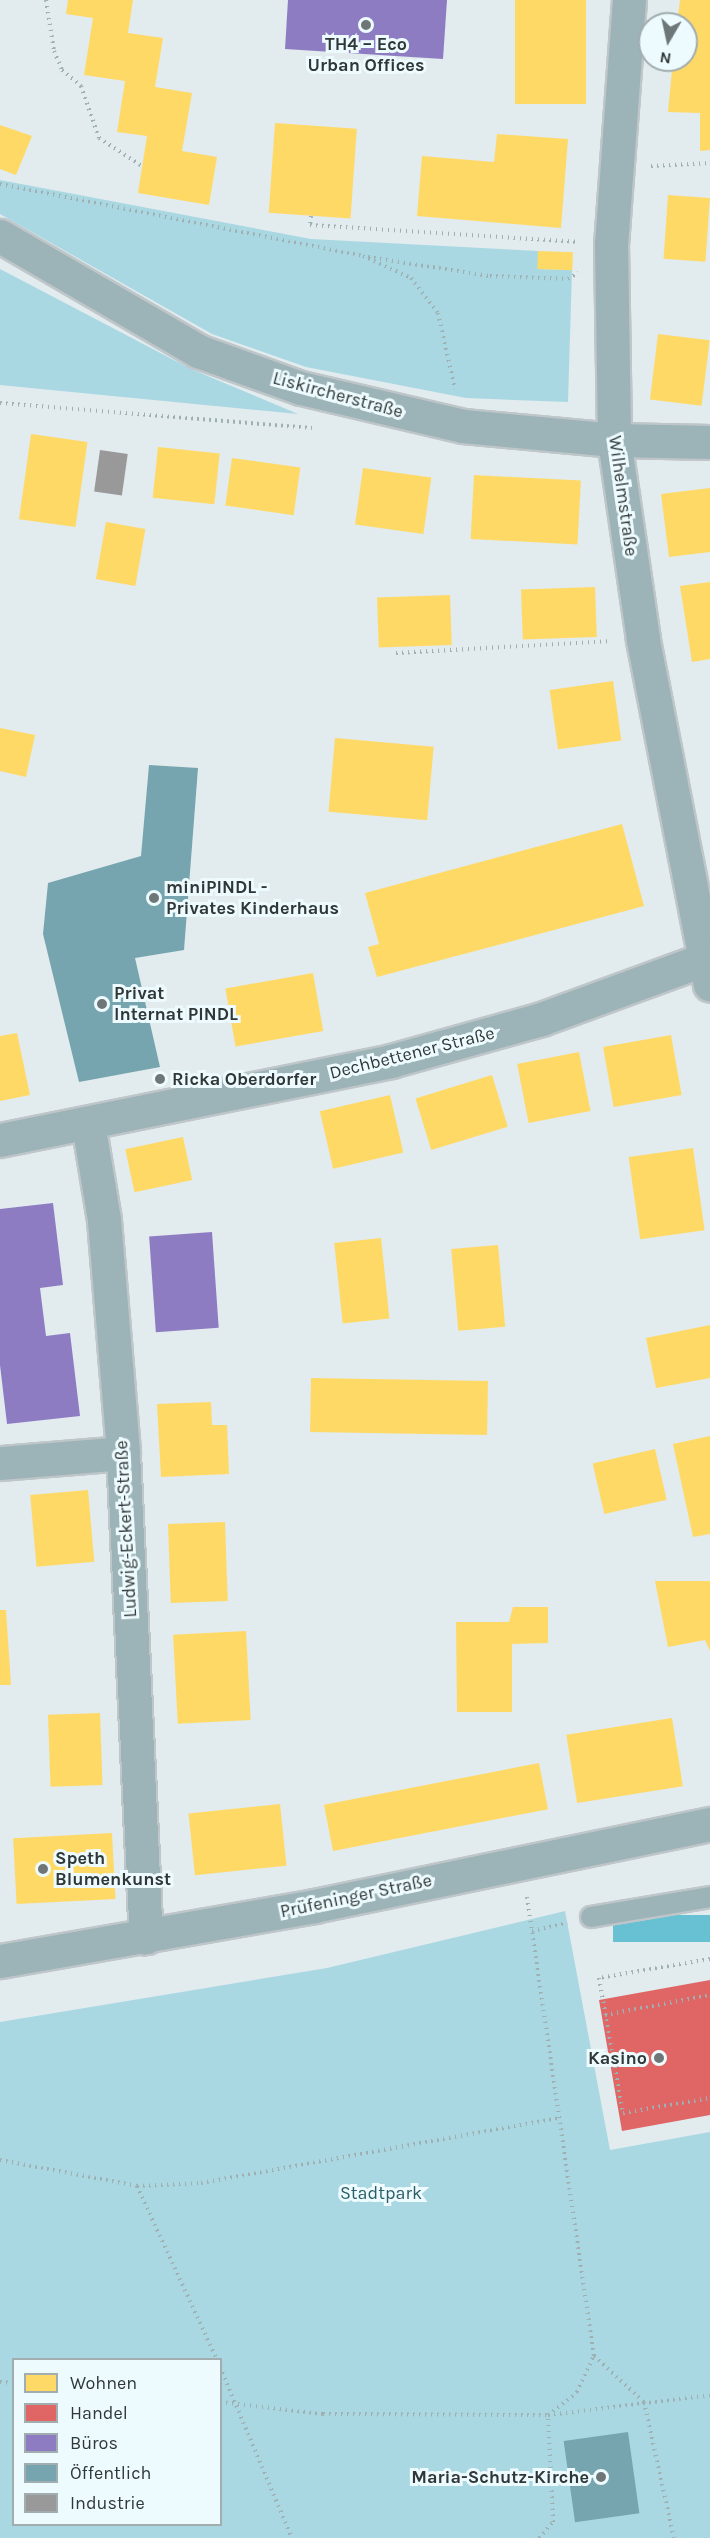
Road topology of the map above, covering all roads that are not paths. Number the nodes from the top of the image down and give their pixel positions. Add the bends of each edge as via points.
1 (629, 0) edge
2 (0, 236) edge
3 (614, 440) junction
4 (710, 442) edge
5 (708, 967) edge
6 (88, 1123) junction
7 (0, 1140) edge
8 (123, 1454) junction
9 (0, 1463) edge
10 (710, 1824) edge
11 (710, 1897) edge
12 (591, 1917) road end
13 (146, 1937) junction
14 (0, 1960) edge

1 - 3 street, Wilhelmstraße via 621,167 611,258
2 - 3 street, Liskircherstraße via 198,351 301,388 463,426
3 - 4 street, Liskircherstraße
3 - 5 street, Wilhelmstraße via 643,640
5 - 6 street, Dechbettener Straße via 391,1061
6 - 7 street, Dechbettener Straße
6 - 8 street, Ludwig-Eckert-Straße via 104,1220
8 - 9 street
8 - 13 street, Ludwig-Eckert-Straße
10 - 13 street, Prüfeninger Straße
11 - 12 lane
13 - 14 street, Prüfeninger Straße

